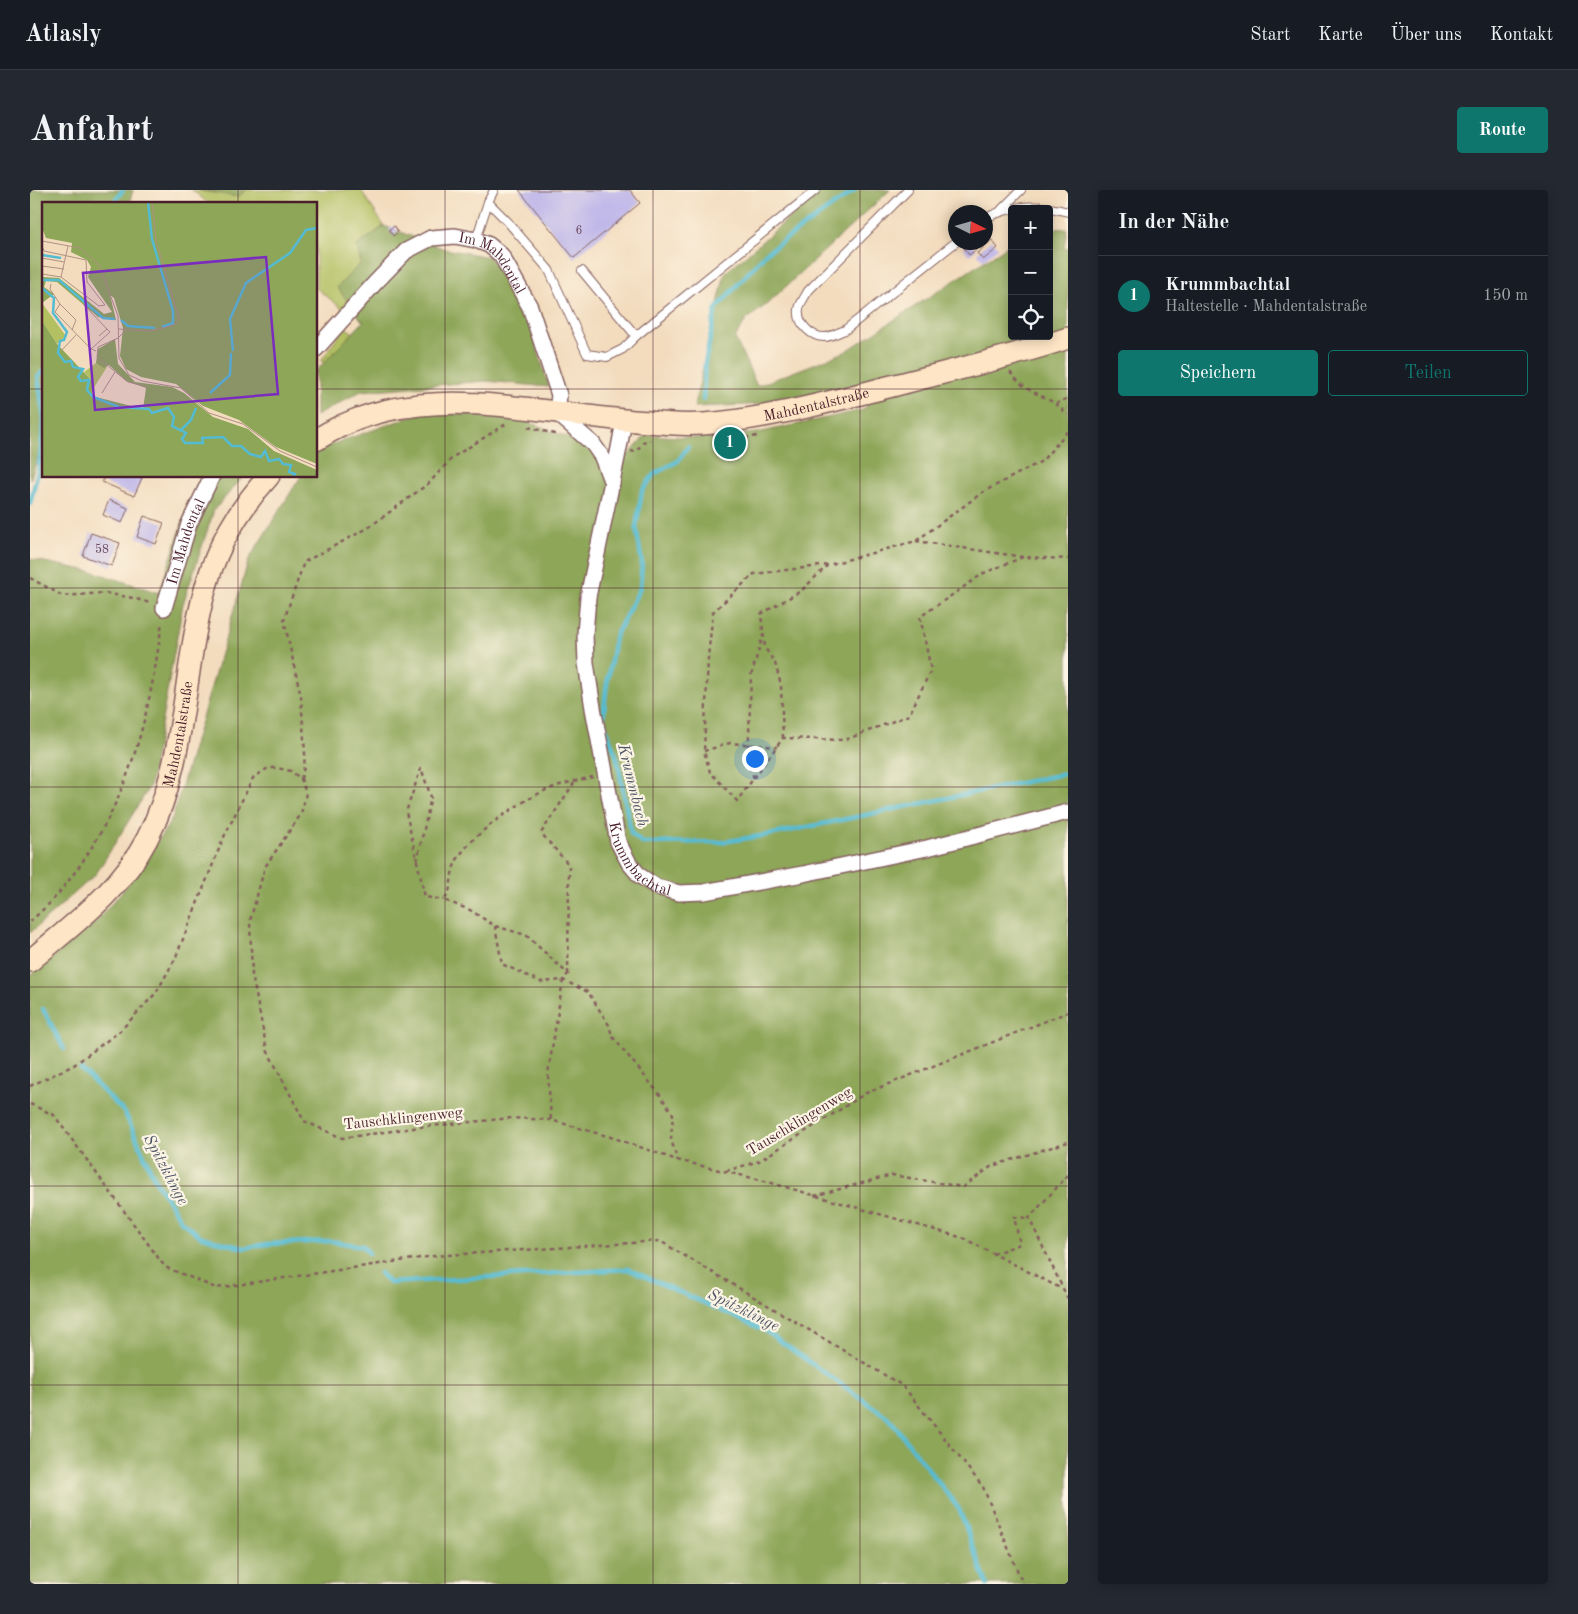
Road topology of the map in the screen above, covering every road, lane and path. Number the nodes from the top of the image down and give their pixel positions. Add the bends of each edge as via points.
1 (494, 190) edge
2 (816, 190) edge
3 (908, 190) edge
4 (1021, 190) edge
5 (488, 202) junction
6 (1001, 211) junction
7 (1068, 212) edge
8 (993, 215) edge
9 (476, 240) junction
10 (948, 248) edge
11 (582, 271) dead end
12 (636, 336) junction
13 (1068, 338) edge
14 (318, 347) edge
15 (1007, 369) dead end
16 (1068, 398) edge
17 (1055, 404) junction
18 (509, 407) junction
19 (557, 413) junction
20 (1068, 415) edge
21 (624, 421) junction
22 (523, 426) dead end
23 (1068, 431) edge
24 (563, 436) dead end
25 (318, 439) edge
26 (211, 478) edge
27 (267, 478) edge
28 (612, 482) junction
29 (916, 541) junction
30 (1023, 557) junction
31 (1068, 559) edge
32 (828, 565) junction
33 (30, 578) edge
34 (164, 608) junction
35 (763, 633) junction
36 (783, 738) junction
37 (749, 744) junction
38 (777, 747) junction
39 (704, 751) junction
40 (606, 774) junction
41 (754, 778) junction
42 (301, 779) junction
43 (574, 782) junction
44 (1068, 812) edge
45 (416, 861) junction
46 (444, 900) junction
47 (30, 922) edge
48 (495, 926) junction
49 (30, 961) edge
50 (568, 974) junction
51 (563, 980) junction
52 (1068, 1012) edge
53 (31, 1083) edge
54 (30, 1104) edge
55 (551, 1120) junction
56 (1068, 1142) edge
57 (677, 1160) junction
58 (724, 1172) junction
59 (1068, 1176) edge
60 (814, 1196) junction
61 (1029, 1218) junction
62 (993, 1254) junction
63 (1062, 1289) junction
64 (1068, 1299) edge
65 (1024, 1584) edge

1 - 5 lane
2 - 12 lane
3 - 10 lane via 808,292 799,308 804,328 826,337 845,330
4 - 6 lane
5 - 9 lane
5 - 12 lane via 549,270 586,354 607,357
6 - 7 lane via 1023,206
6 - 8 lane
9 - 14 street, Im Mahdental via 455,236 431,238 406,251
9 - 19 street, Im Mahdental via 501,255 530,308 559,395
11 - 12 lane
13 - 21 main road, Mahdentalstraße via 771,415 700,424
15 - 17 path via 1031,393
16 - 17 path
17 - 20 path
18 - 19 main road, Mahdentalstraße
18 - 25 main road, Mahdentalstraße via 448,403 402,406 356,419
18 - 42 path, Tauschklingenweg via 507,423 453,457 429,482 368,528 304,562 284,620 301,698 305,753
19 - 21 main road, Mahdentalstraße
19 - 28 street via 593,444
21 - 28 street, Krummbachtal
22 - 24 path
23 - 29 path via 1042,461 983,492
26 - 34 street, Im Mahdental via 189,524
27 - 49 main road, Mahdentalstraße via 237,516 205,588 174,762 158,815 146,840 124,874 101,900
28 - 40 street, Krummbachtal via 588,597 585,634 586,664
29 - 30 path
29 - 32 path
30 - 31 path
30 - 36 path via 984,572 920,616 930,670 908,715 845,740
32 - 35 path via 801,591 761,614
32 - 39 path via 754,574 713,612
33 - 34 path via 63,596 105,593
34 - 47 path via 151,693 127,778 106,824 80,866
35 - 36 path via 765,648 775,663 781,685
35 - 37 path via 751,676
36 - 38 path
37 - 38 path
37 - 39 path via 730,743
37 - 41 path via 748,763
38 - 41 path
39 - 41 path via 710,772 737,802
40 - 43 path
40 - 44 street, Krummbachtal via 618,842 629,863 640,876 679,893 704,892 803,874 927,848
42 - 53 path via 291,771 277,768 268,768 253,778 223,839 175,960 156,993 120,1031 74,1065
42 - 55 path, Tauschklingenweg via 306,793 301,814 265,867 250,921 252,975 267,1050 304,1121 342,1138 512,1118
43 - 46 path via 543,792 484,829 454,864 450,893
43 - 50 path via 541,833 569,865
45 - 45 path via 406,812 421,768 431,797
45 - 46 path via 424,898
46 - 48 path via 470,910
48 - 50 path via 526,935
48 - 51 path via 502,964 541,982
50 - 51 path
51 - 55 path via 548,1074
51 - 57 path via 588,992 609,1025 612,1036 673,1114 671,1139
52 - 58 path, Tauschklingenweg via 866,1093 759,1162
54 - 65 path via 54,1114 165,1267 216,1288 434,1256 660,1241 903,1386 983,1487
55 - 57 path, Tauschklingenweg
56 - 60 path via 992,1166 962,1187 892,1175
57 - 58 path, Tauschklingenweg
58 - 60 path
59 - 61 path
60 - 62 path via 963,1238
61 - 62 path via 1014,1217 1020,1244
61 - 63 path
62 - 63 path
63 - 64 path

